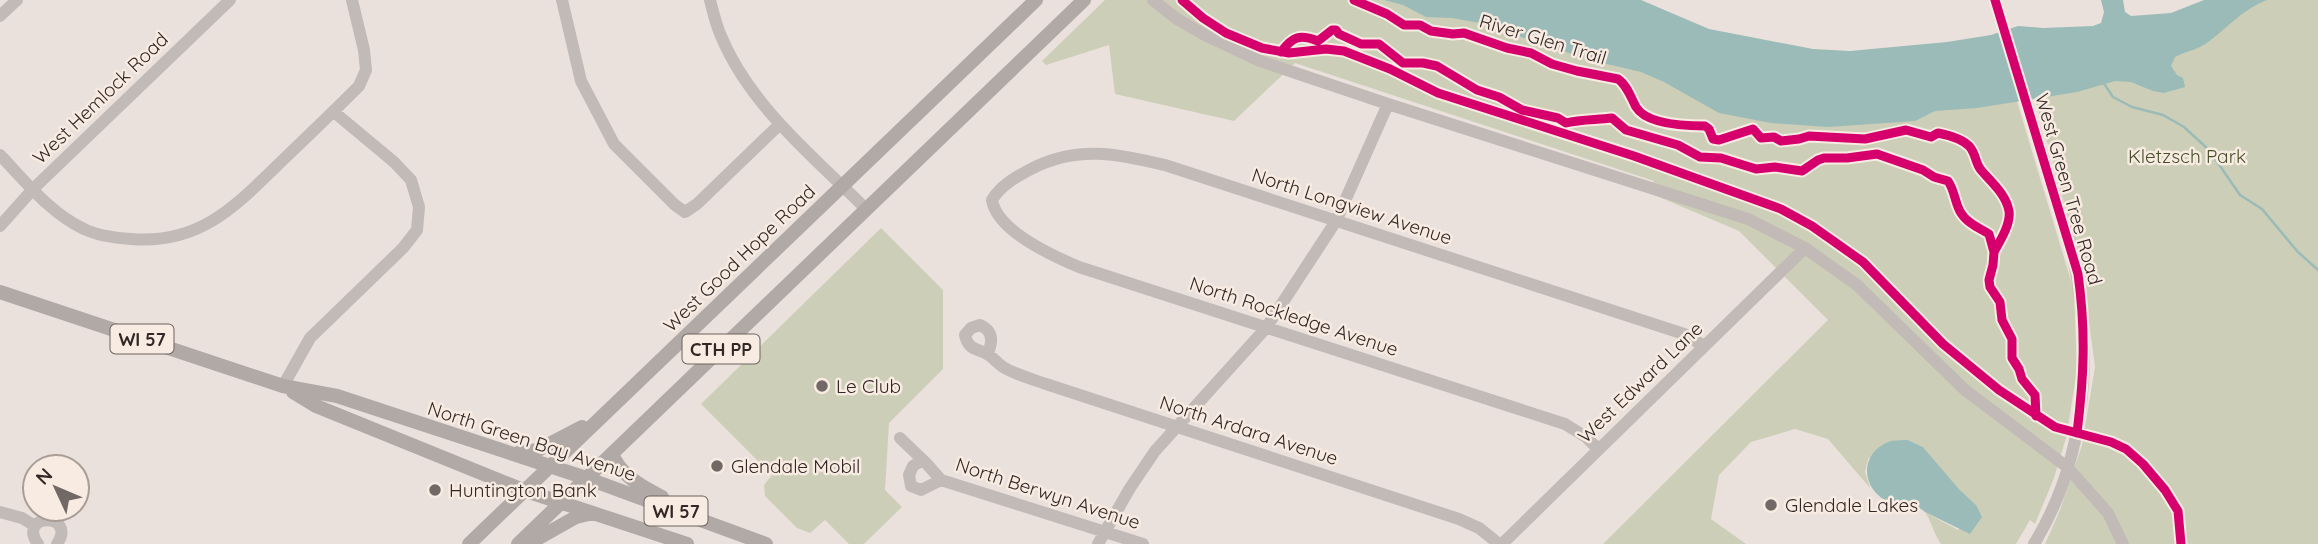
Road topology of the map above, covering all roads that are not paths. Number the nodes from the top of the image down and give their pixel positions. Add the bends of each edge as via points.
1 (17, 0) edge
2 (230, 0) edge
3 (352, 0) edge
4 (562, 0) edge
5 (710, 0) edge
6 (1035, 0) edge
7 (1084, 0) edge
8 (1153, 0) edge
9 (1995, 0) edge
10 (0, 16) edge
11 (1388, 104) junction
12 (334, 112) junction
13 (780, 124) junction
14 (0, 155) edge
15 (843, 186) junction
16 (33, 189) junction
17 (992, 200) joint
18 (866, 209) junction
19 (1336, 221) junction
20 (0, 226) edge
21 (1805, 248) junction
22 (0, 292) edge
23 (1266, 328) junction
24 (1704, 345) junction
25 (988, 353) dead end
26 (283, 386) junction
27 (598, 419) junction
28 (1175, 426) junction
29 (900, 438) dead end
30 (1598, 449) junction
31 (509, 454) junction
32 (612, 454) junction
33 (926, 463) junction
34 (549, 466) junction
35 (2067, 467) junction
36 (476, 470) junction
37 (586, 478) junction
38 (941, 480) junction
39 (523, 490) junction
40 (562, 502) junction
41 (506, 508) junction
42 (0, 512) edge
43 (593, 512) junction
44 (713, 524) junction
45 (36, 526) junction
46 (1101, 538) edge
47 (38, 544) edge
48 (57, 544) edge
49 (469, 544) edge
50 (519, 544) edge
51 (528, 544) edge
52 (687, 544) edge
53 (766, 544) edge
54 (1143, 544) edge
55 (1500, 544) edge
56 (2034, 544) edge
57 (2123, 544) edge

1 - 10 street
2 - 16 street, West Hemlock Road
3 - 12 street via 366,70 359,86
4 - 13 street via 581,81 614,144 685,212
5 - 13 street via 720,36 745,80
6 - 15 main road, West Good Hope Road / CTH PP
7 - 18 main road, CTH PP
8 - 11 street via 1230,48
9 - 35 street, West Green Tree Road via 2078,274 2084,380
11 - 19 street
11 - 21 street via 1748,219
12 - 16 street via 247,195 190,233 156,241 85,230
12 - 26 street via 411,180 419,207 417,229 310,338
13 - 15 street
14 - 16 street
15 - 18 street
15 - 27 main road, West Good Hope Road / CTH PP
16 - 20 street, West Hemlock Road
17 - 19 street, North Longview Avenue via 1013,178 1037,166 1091,153 1165,165
17 - 23 street, North Rockledge Avenue via 994,209 1018,233 1062,260
18 - 32 main road, CTH PP
19 - 23 street
19 - 24 street, North Longview Avenue via 1684,334
21 - 24 street, West Edward Lane
21 - 35 street via 1857,285 1965,390
22 - 26 main road, North Green Bay Avenue / WI 57
23 - 28 street
23 - 30 street, North Rockledge Avenue via 1565,424
24 - 30 street, West Edward Lane
25 - 28 street, North Ardara Avenue via 996,363 1024,376
26 - 31 main road, North Green Bay Avenue / WI 57 via 337,396
26 - 36 main road, North Green Bay Avenue / WI 57 via 316,406
27 - 31 main road via 538,450
27 - 34 main road, West Good Hope Road / CTH PP
28 - 46 street
28 - 55 street, North Ardara Avenue via 1459,519
29 - 33 street, North Berwyn Avenue
30 - 55 street, West Edward Lane
31 - 34 main road, North Green Bay Avenue / WI 57
32 - 37 main road, CTH PP
32 - 44 main road via 630,479
33 - 38 street, North Berwyn Avenue
33 - 38 street, North Berwyn Avenue via 916,463 908,479 911,486 921,490
34 - 37 main road, North Green Bay Avenue / WI 57
34 - 39 main road, West Good Hope Road / CTH PP
35 - 56 street, West Green Tree Road
35 - 57 street via 2108,513
36 - 39 main road, North Green Bay Avenue / WI 57
36 - 41 main road via 499,492
37 - 40 main road, CTH PP
37 - 44 main road, North Green Bay Avenue / WI 57
38 - 46 street, North Berwyn Avenue
39 - 40 main road, North Green Bay Avenue / WI 57
39 - 41 main road, West Good Hope Road / CTH PP
40 - 43 main road, North Green Bay Avenue / WI 57
40 - 50 main road, CTH PP
41 - 49 main road, West Good Hope Road / CTH PP
42 - 45 street
43 - 51 main road
43 - 52 main road, North Green Bay Avenue / WI 57
44 - 53 main road, North Green Bay Avenue / WI 57
45 - 47 street via 33,537
45 - 48 street via 47,520 56,523 61,530
46 - 54 street, North Berwyn Avenue

